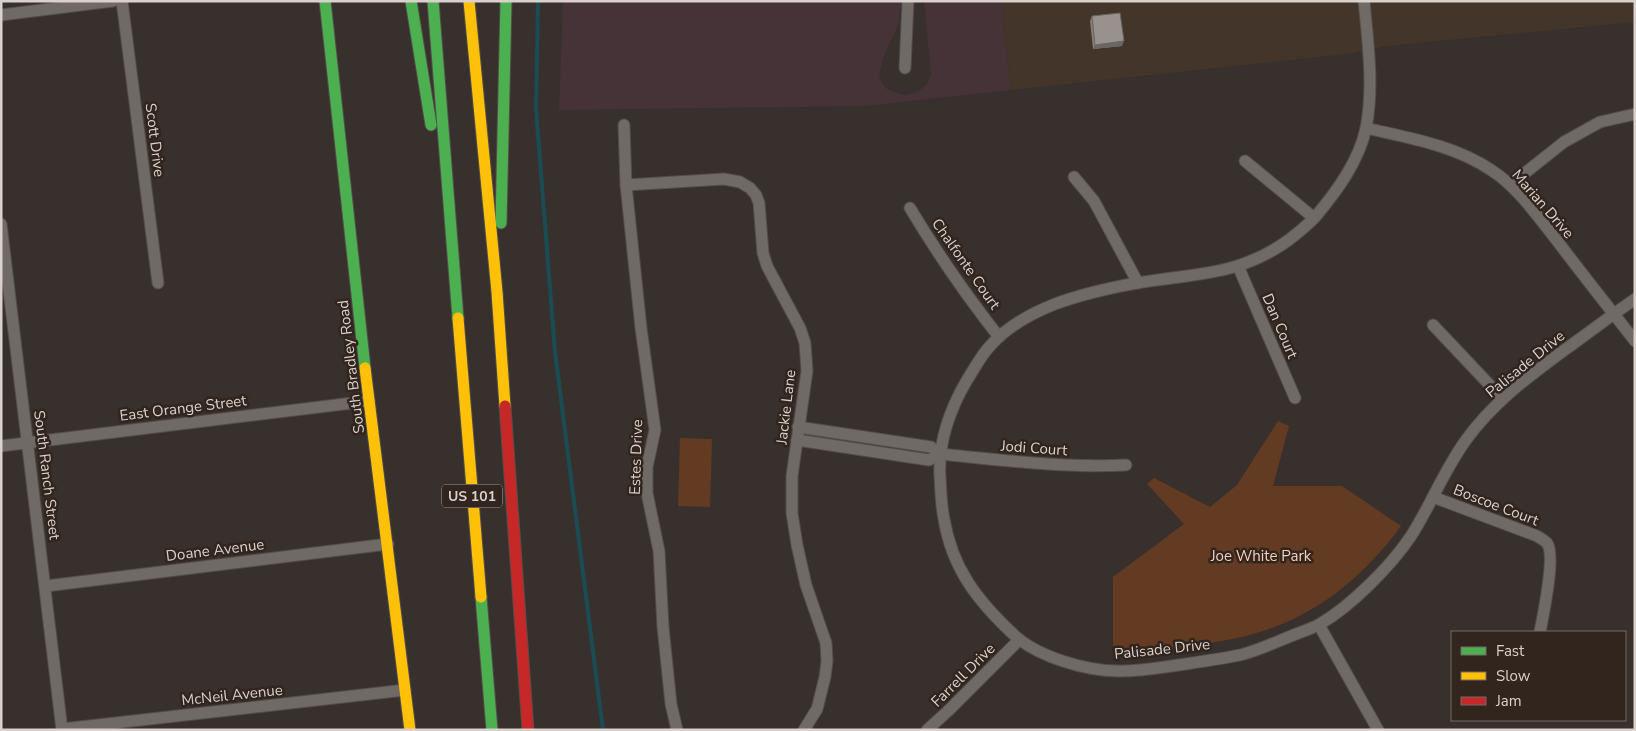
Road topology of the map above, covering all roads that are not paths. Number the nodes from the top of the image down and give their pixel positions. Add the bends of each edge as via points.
1 (113, 1) edge
2 (122, 1) edge
3 (325, 1) edge
4 (411, 1) edge
5 (433, 1) edge
6 (469, 1) edge
7 (506, 1) edge
8 (908, 1) edge
9 (1364, 1) edge
10 (1, 15) edge
11 (905, 68) dead end
12 (1635, 114) edge
13 (624, 125) dead end
14 (1366, 128) junction
15 (1245, 161) dead end
16 (1074, 178) dead end
17 (1511, 184) junction
18 (626, 185) junction
19 (910, 208) dead end
20 (1314, 218) junction
21 (1, 224) edge
22 (453, 262) junction
23 (1238, 266) junction
24 (158, 283) dead end
25 (1138, 283) junction
26 (497, 292) junction
27 (1635, 299) edge
28 (1614, 314) junction
29 (1433, 325) dead end
30 (999, 337) junction
31 (1635, 341) edge
32 (1295, 398) dead end
33 (1502, 398) junction
34 (369, 401) junction
35 (798, 427) junction
36 (797, 440) junction
37 (27, 443) junction
38 (1, 446) edge
39 (940, 454) junction
40 (1126, 465) dead end
41 (1433, 497) junction
42 (388, 544) junction
43 (46, 586) junction
44 (1319, 625) junction
45 (1540, 631) edge
46 (1018, 640) junction
47 (405, 690) junction
48 (62, 729) edge
49 (410, 730) edge
50 (492, 730) edge
51 (528, 730) edge
52 (676, 730) edge
53 (804, 730) edge
54 (927, 730) edge
55 (1378, 730) edge

1 - 10 street
2 - 24 street, Scott Drive
3 - 34 main road, South Bradley Road
4 - 22 main road
5 - 22 main road, US 101
6 - 26 main road, US 101
7 - 26 main road
8 - 11 street
9 - 14 street, Palisade Drive via 1370,95
12 - 17 street via 1600,122 1564,142
13 - 18 street, Estes Drive
14 - 17 street, Marian Drive via 1461,154 1491,169
14 - 20 street, Palisade Drive via 1345,177
15 - 20 street
16 - 25 street via 1094,202
17 - 28 street, Marian Drive
18 - 35 street, Jackie Lane via 724,179 740,182 756,195 767,266 805,343 807,371
18 - 52 street, Estes Drive via 655,430 647,467 647,493 659,551 663,627
19 - 30 street, Chalfonte Court via 935,251
20 - 23 street, Palisade Drive via 1274,250
21 - 37 street, South Ranch Street
22 - 50 main road, US 101
23 - 25 street, Palisade Drive
23 - 32 street, Dan Court
25 - 30 street, Palisade Drive via 1070,298 1022,320
26 - 51 main road, US 101
27 - 28 street, Palisade Drive
28 - 31 street, Marian Drive
28 - 33 street, Palisade Drive
29 - 33 street
30 - 39 street, Palisade Drive via 982,356 957,399
33 - 41 street, Palisade Drive via 1465,441
34 - 37 street, East Orange Street
34 - 42 main road, South Bradley Road
35 - 36 street, Jackie Lane
35 - 39 street, Jodi Court via 931,447
36 - 39 street, Jodi Court via 929,460
36 - 53 street, Jackie Lane via 792,476 792,513 806,585 826,643 827,661 817,709
37 - 38 street, East Orange Street
37 - 43 street, South Ranch Street
39 - 40 street, Jodi Court via 1092,467
39 - 46 street, Palisade Drive via 943,516 949,542 964,579
41 - 44 street, Palisade Drive via 1412,535 1394,557 1353,600
41 - 45 street, Boscoe Court via 1537,536 1547,543 1549,578
42 - 43 street, Doane Avenue
42 - 47 main road, South Bradley Road
43 - 48 street, South Ranch Street
44 - 46 street, Palisade Drive via 1238,655 1127,672 1059,659
44 - 55 street
46 - 54 street, Farrell Drive
47 - 48 street, McNeil Avenue
47 - 49 main road, South Bradley Road

